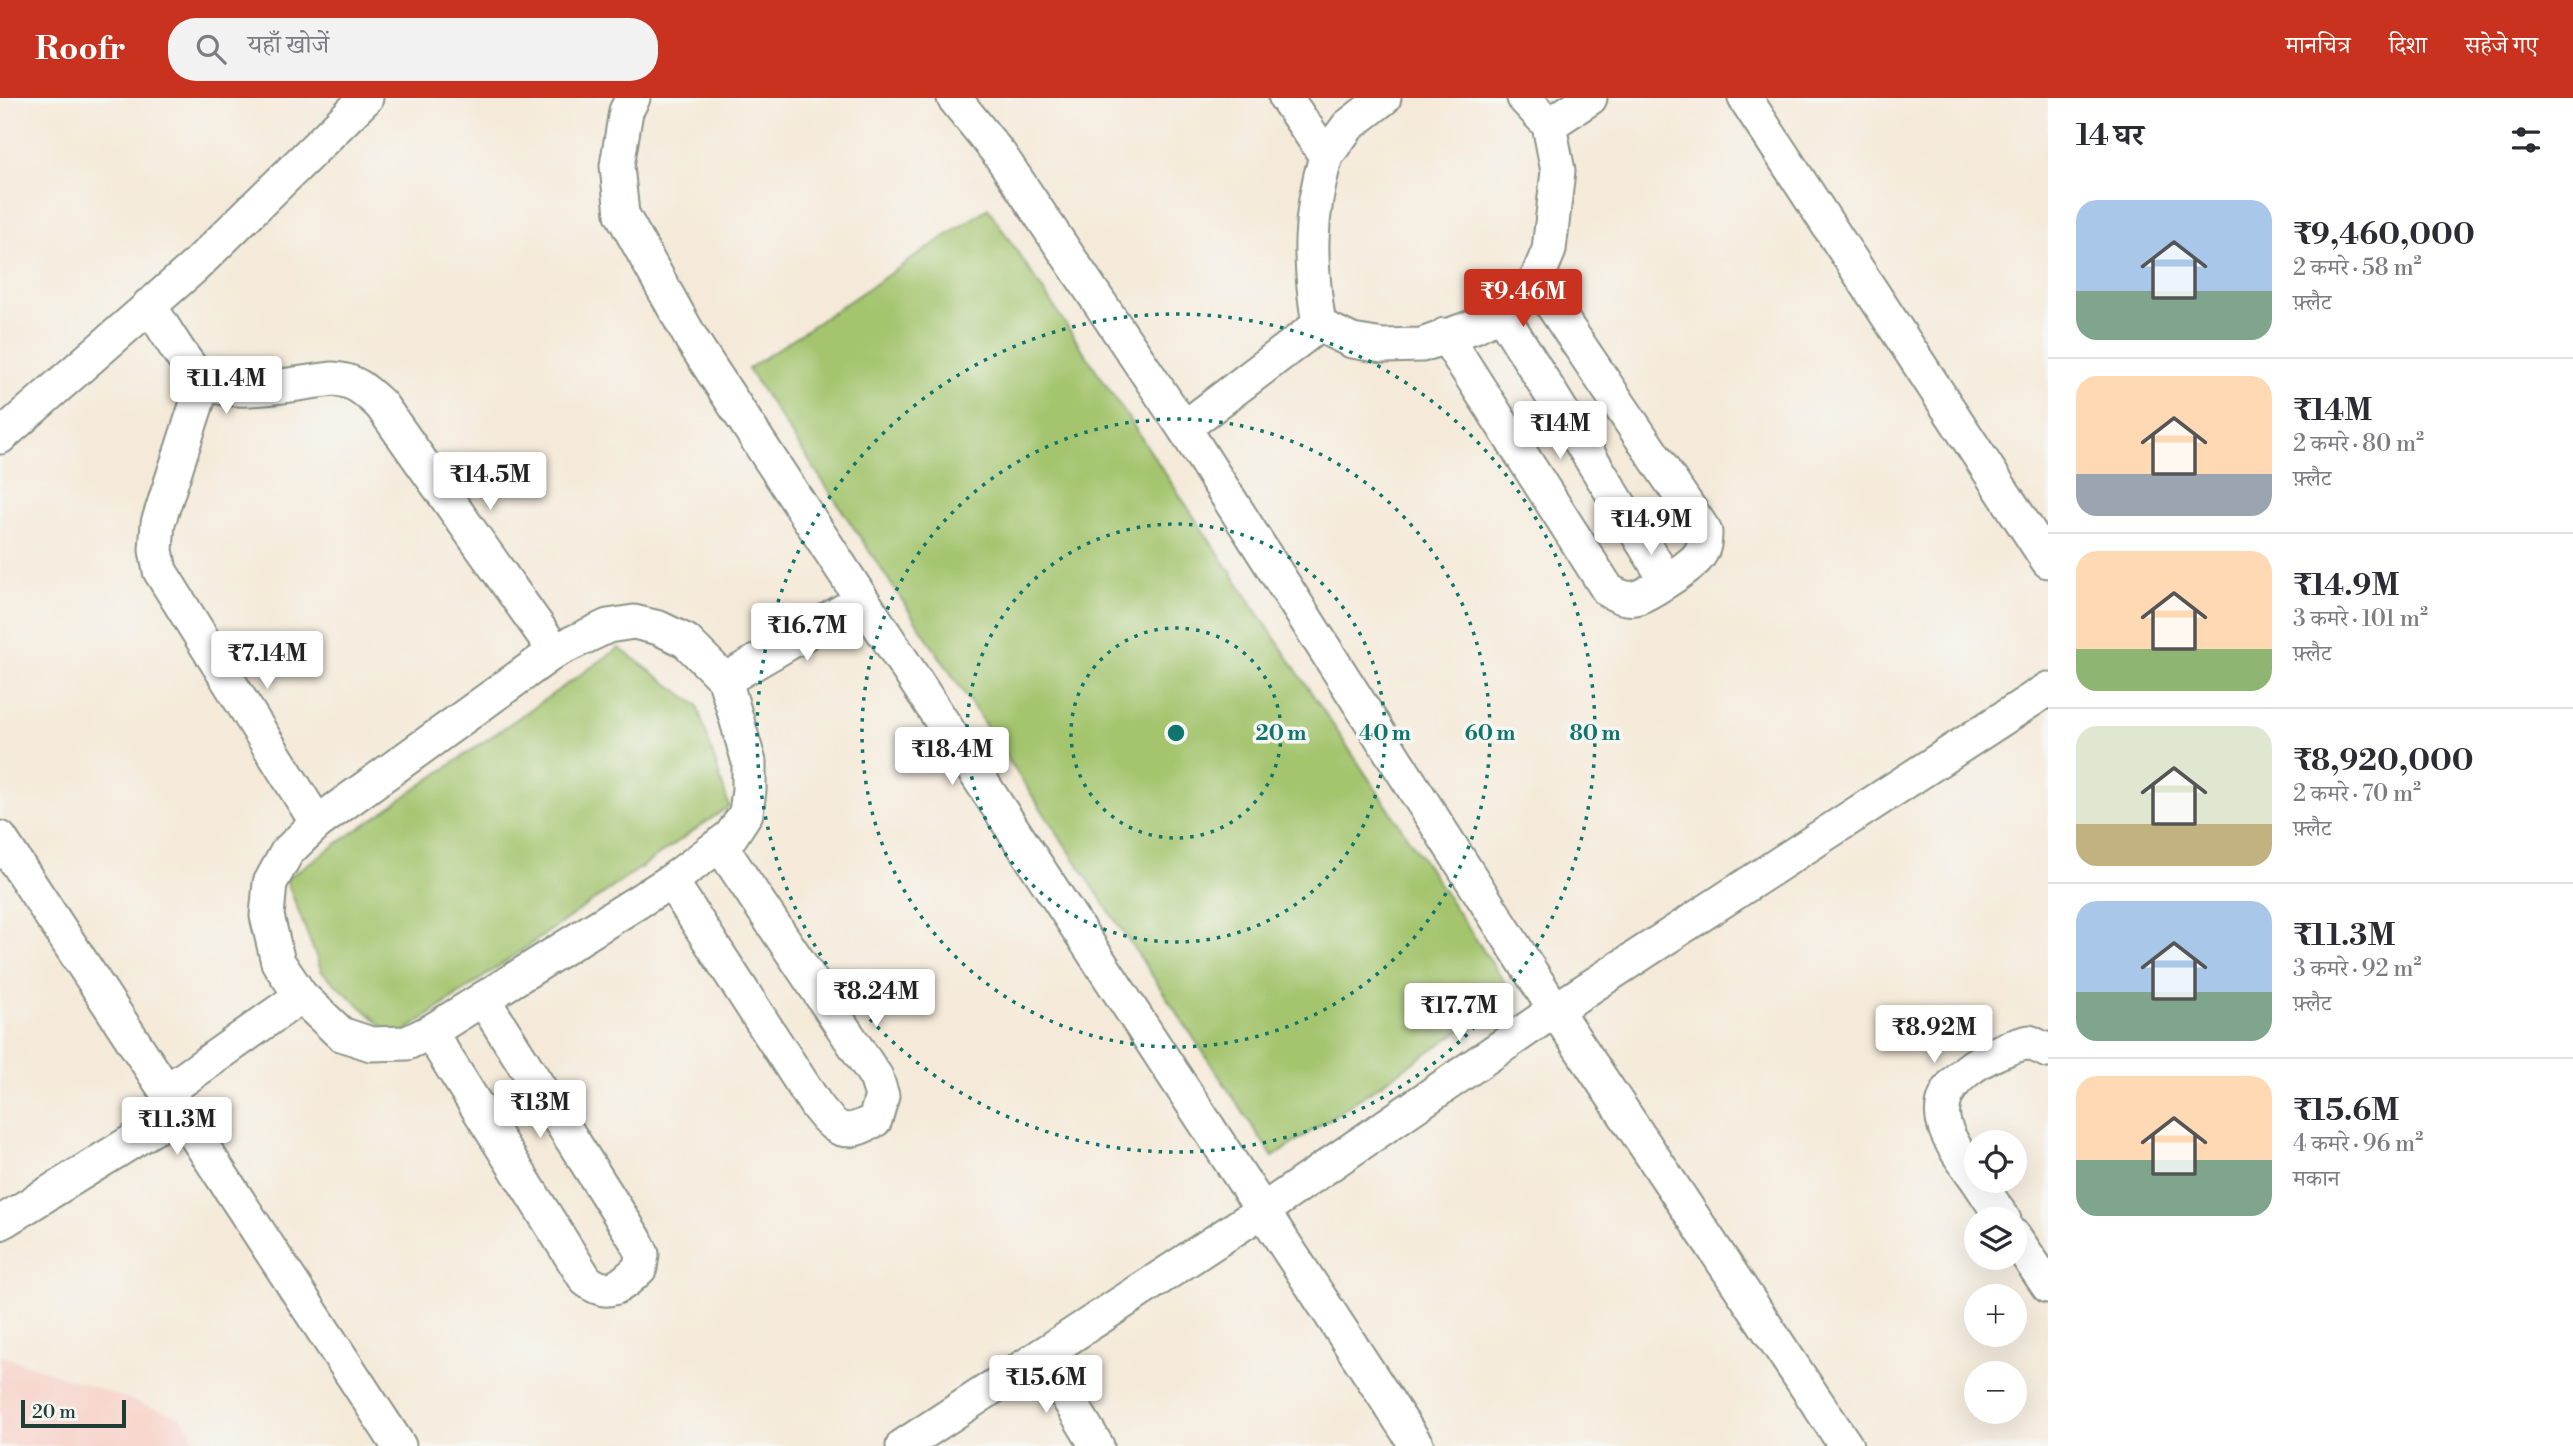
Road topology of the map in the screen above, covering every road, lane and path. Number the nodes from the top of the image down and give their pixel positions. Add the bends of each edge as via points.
1 (366, 98) edge
2 (633, 98) edge
3 (954, 98) edge
4 (1286, 98) edge
5 (1384, 98) edge
6 (1524, 98) edge
7 (1590, 98) edge
8 (1745, 98) edge
9 (1549, 125) junction
10 (1326, 156) junction
11 (1536, 281) junction
12 (149, 305) junction
13 (1501, 313) junction
14 (1319, 326) junction
15 (1445, 335) junction
16 (204, 381) junction
17 (1184, 428) junction
18 (0, 438) edge
19 (2048, 561) edge
20 (1666, 580) junction
21 (862, 600) junction
22 (555, 651) junction
23 (725, 680) junction
24 (2048, 689) edge
25 (317, 823) junction
26 (0, 838) edge
27 (720, 845) junction
28 (671, 881) junction
29 (301, 996) junction
30 (483, 999) junction
31 (1555, 1010) junction
32 (430, 1032) junction
33 (2048, 1051) edge
34 (173, 1102) junction
35 (1964, 1158) edge
36 (1262, 1211) junction
37 (0, 1223) edge
38 (2027, 1255) edge
39 (2048, 1286) edge
40 (1042, 1355) junction
41 (399, 1446) edge
42 (903, 1446) edge
43 (1097, 1446) edge
44 (1417, 1446) edge
45 (1846, 1446) edge

1 - 12 street via 194,267
2 - 21 street via 626,111 617,166 622,214 692,340
3 - 17 street via 1000,155
4 - 10 street
5 - 10 street via 1348,126
6 - 9 street
7 - 9 street
8 - 19 street
9 - 11 street via 1558,171 1549,250
10 - 14 street via 1315,193 1311,239
11 - 13 street
11 - 20 street via 1705,532 1705,545 1696,559
12 - 16 street
12 - 18 street
13 - 15 street
13 - 20 street
14 - 15 street via 1352,341 1383,346 1422,345
14 - 17 street
15 - 20 street via 1608,590 1633,599
16 - 22 street via 235,390 333,379 363,387 381,405
16 - 25 street via 158,523 160,572
17 - 31 street
21 - 23 street
21 - 36 street
22 - 23 street via 608,626 634,622 686,641
22 - 25 street
23 - 27 street via 749,762 749,790 746,813
24 - 31 street
25 - 29 street via 287,852 270,883 267,916 278,962
26 - 34 street
27 - 28 street
27 - 28 street via 876,1077 882,1096 876,1120 851,1131 828,1121
28 - 30 street
29 - 32 street via 341,1034 371,1044 407,1043
29 - 34 street
30 - 32 street
30 - 32 street via 635,1239 642,1254 640,1268 628,1280 606,1290 596,1289 586,1280
31 - 36 street
31 - 45 street
33 - 35 street via 2029,1042 1995,1051 1947,1089 1942,1107 1945,1127
34 - 37 street
34 - 41 street
36 - 40 street
36 - 44 street
38 - 39 street
40 - 42 street
40 - 43 street

